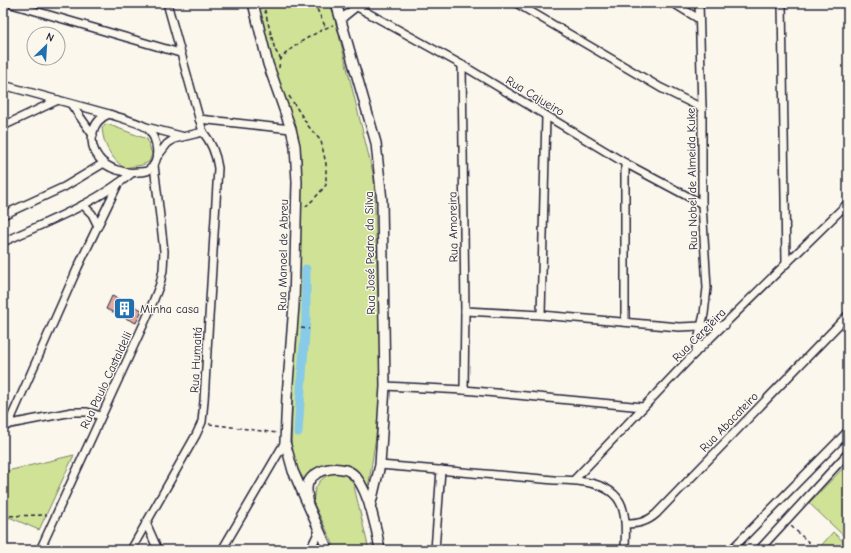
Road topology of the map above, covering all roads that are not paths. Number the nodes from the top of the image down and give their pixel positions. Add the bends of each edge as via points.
1 (8, 3) edge
2 (167, 3) edge
3 (253, 3) edge
4 (336, 3) edge
5 (516, 3) edge
6 (673, 3) edge
7 (699, 3) edge
8 (782, 3) edge
9 (353, 5) edge
10 (699, 19) junction
11 (341, 21) junction
12 (180, 53) junction
13 (462, 64) junction
14 (3, 85) edge
15 (58, 100) junction
16 (71, 104) junction
17 (702, 108) junction
18 (109, 114) junction
19 (546, 116) junction
20 (199, 119) junction
21 (3, 126) edge
22 (146, 127) junction
23 (290, 129) junction
24 (203, 132) junction
25 (93, 135) junction
26 (183, 137) junction
27 (157, 157) junction
28 (104, 163) junction
29 (625, 163) junction
30 (154, 165) junction
31 (132, 173) junction
32 (118, 184) junction
33 (848, 203) edge
34 (702, 204) junction
35 (83, 205) junction
36 (845, 209) edge
37 (3, 215) edge
38 (98, 226) junction
39 (3, 242) edge
40 (786, 263) junction
41 (465, 311) junction
42 (541, 315) junction
43 (848, 315) edge
44 (625, 322) junction
45 (845, 322) edge
46 (701, 325) junction
47 (725, 325) junction
48 (695, 353) junction
49 (385, 386) junction
50 (464, 390) junction
51 (643, 407) junction
52 (101, 416) junction
53 (5, 425) edge
54 (848, 431) edge
55 (285, 438) junction
56 (848, 453) edge
57 (380, 465) junction
58 (441, 470) junction
59 (574, 480) junction
60 (370, 507) junction
61 (310, 510) junction
62 (146, 522) junction
63 (626, 524) junction
64 (319, 531) junction
65 (40, 550) edge
66 (131, 550) edge
67 (158, 550) edge
68 (222, 550) edge
69 (310, 550) edge
70 (328, 550) edge
71 (380, 550) edge
72 (435, 550) edge
73 (625, 550) edge
74 (731, 550) edge
75 (759, 550) edge

1 - 12 street
2 - 12 street, Rua Humaitá
3 - 23 main road, Rua Manoel de Abreu via 268,64
4 - 11 main road, Rua José Pedro da Silva
5 - 17 street via 661,88
6 - 10 street
7 - 10 street, Rua Nobel de Almeida Kuke
8 - 40 street
9 - 11 street, Rua Cajueiro
9 - 13 street, Rua Cajueiro
10 - 17 street, Rua Nobel de Almeida Kuke
11 - 49 main road, Rua José Pedro da Silva via 378,156 382,201
12 - 20 street, Rua Humaitá
13 - 19 street, Rua Cajueiro
13 - 41 street, Rua Amoreira
14 - 15 street
15 - 16 street
15 - 21 street
16 - 18 street
16 - 25 street
17 - 34 street, Rua Nobel de Almeida Kuke
18 - 22 street
18 - 25 street via 98,120
19 - 29 street, Rua Cajueiro
19 - 42 street
20 - 23 street
20 - 24 street, Rua Humaitá
22 - 26 street
22 - 27 street via 154,140
23 - 55 main road, Rua Manoel de Abreu via 295,146 296,214 293,321
24 - 26 street
24 - 62 street, Rua Humaitá via 214,148 218,168 202,422
25 - 28 street via 93,145
26 - 27 street via 170,141
27 - 30 street
28 - 31 street
28 - 37 street via 64,187
29 - 34 street, Rua Cajueiro
29 - 44 street
30 - 31 street via 147,171
30 - 52 street, Rua Paulo Castaldelli via 164,270 147,317
31 - 32 street
32 - 35 street
32 - 38 street
33 - 36 street, Rua Cerejeira
34 - 46 street, Rua Nobel de Almeida Kuke via 707,288
35 - 38 street via 92,214
35 - 39 street
36 - 40 street, Rua Cerejeira
38 - 53 street
40 - 47 street, Rua Cerejeira
41 - 42 street
41 - 50 street, Rua Amoreira
42 - 44 street
43 - 45 street, Rua Abacateiro
44 - 46 street via 679,327
45 - 63 street, Rua Abacateiro via 650,520
46 - 47 street
46 - 48 street, Rua Nobel de Almeida Kuke
47 - 48 street, Rua Cerejeira
48 - 51 street, Rua Cerejeira
49 - 50 street
49 - 57 main road, Rua José Pedro da Silva
50 - 51 street
51 - 59 street, Rua Cerejeira
52 - 53 street via 87,412 72,412
52 - 65 street, Rua Paulo Castaldelli
54 - 74 street
55 - 61 main road, Rua Manoel de Abreu via 293,471
55 - 68 street
56 - 75 street
57 - 58 street
57 - 60 main road, Rua José Pedro da Silva
58 - 59 street
58 - 72 street
59 - 63 street via 594,483 617,497 623,508
60 - 61 main road via 355,475 346,469 335,467 312,477 308,483 306,490
60 - 71 main road
61 - 64 main road
62 - 66 street, Rua Humaitá
62 - 67 street
63 - 73 street
64 - 69 street
64 - 70 main road

